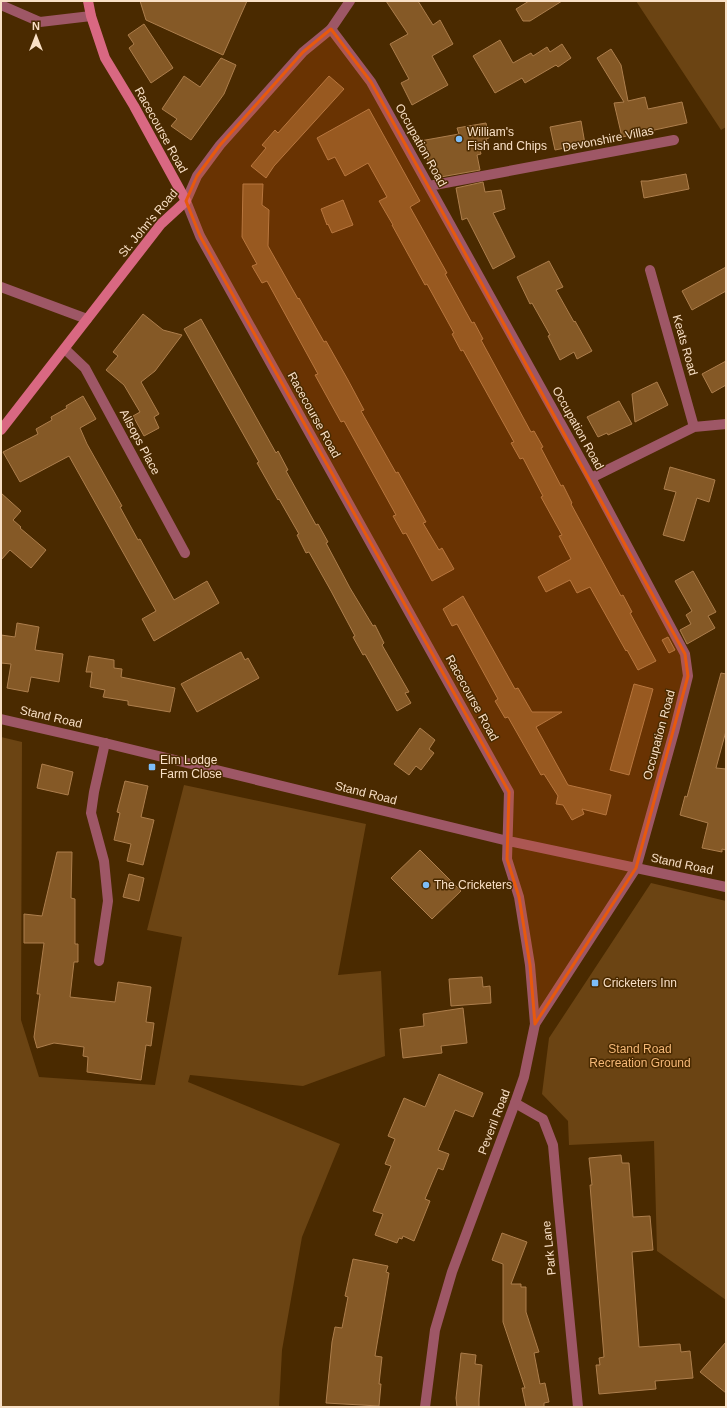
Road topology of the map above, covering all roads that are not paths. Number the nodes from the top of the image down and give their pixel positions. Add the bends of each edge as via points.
1 (88, 1) edge
2 (350, 1) edge
3 (1, 5) edge
4 (91, 16) junction
5 (331, 29) junction
6 (674, 140) dead end
7 (429, 186) junction
8 (186, 201) junction
9 (650, 270) dead end
10 (1, 287) edge
11 (87, 319) junction
12 (65, 349) junction
13 (726, 424) edge
14 (694, 427) junction
15 (1, 430) edge
16 (591, 478) junction
17 (185, 553) dead end
18 (1, 719) edge
19 (105, 743) junction
20 (508, 841) junction
21 (636, 868) junction
22 (726, 887) edge
23 (99, 961) dead end
24 (534, 1024) junction
25 (516, 1103) junction
26 (425, 1407) edge
27 (578, 1407) edge

1 - 4 main road, Racecourse Road
2 - 5 street, St. John's Road
3 - 4 street via 40,22
4 - 8 main road, Racecourse Road via 106,58
5 - 7 street, Occupation Road via 371,82
5 - 8 street, St. John's Road via 303,52 220,145 197,176
6 - 7 street, Devonshire Villas
7 - 16 street, Occupation Road
8 - 11 main road, St. John's Road via 161,224
8 - 20 street, Racecourse Road via 200,236 509,792
9 - 14 street, Keats Road
10 - 11 street
11 - 12 main road, St. John's Road
12 - 15 main road, St. John's Road
12 - 17 street, Allsops Place via 85,368
13 - 14 street
14 - 16 street
16 - 21 street, Occupation Road via 685,654 688,676
18 - 19 street, Stand Road
19 - 20 street, Stand Road
19 - 23 street via 91,813 104,861 108,901
20 - 21 street, Stand Road
20 - 24 street, Peveril Road via 507,859 519,897 530,965
21 - 22 street, Stand Road
21 - 24 street, Occupation Road
24 - 25 street, Peveril Road via 524,1077
25 - 26 street, Peveril Road via 450,1279 435,1330
25 - 27 street, Park Lane via 542,1119 553,1146

